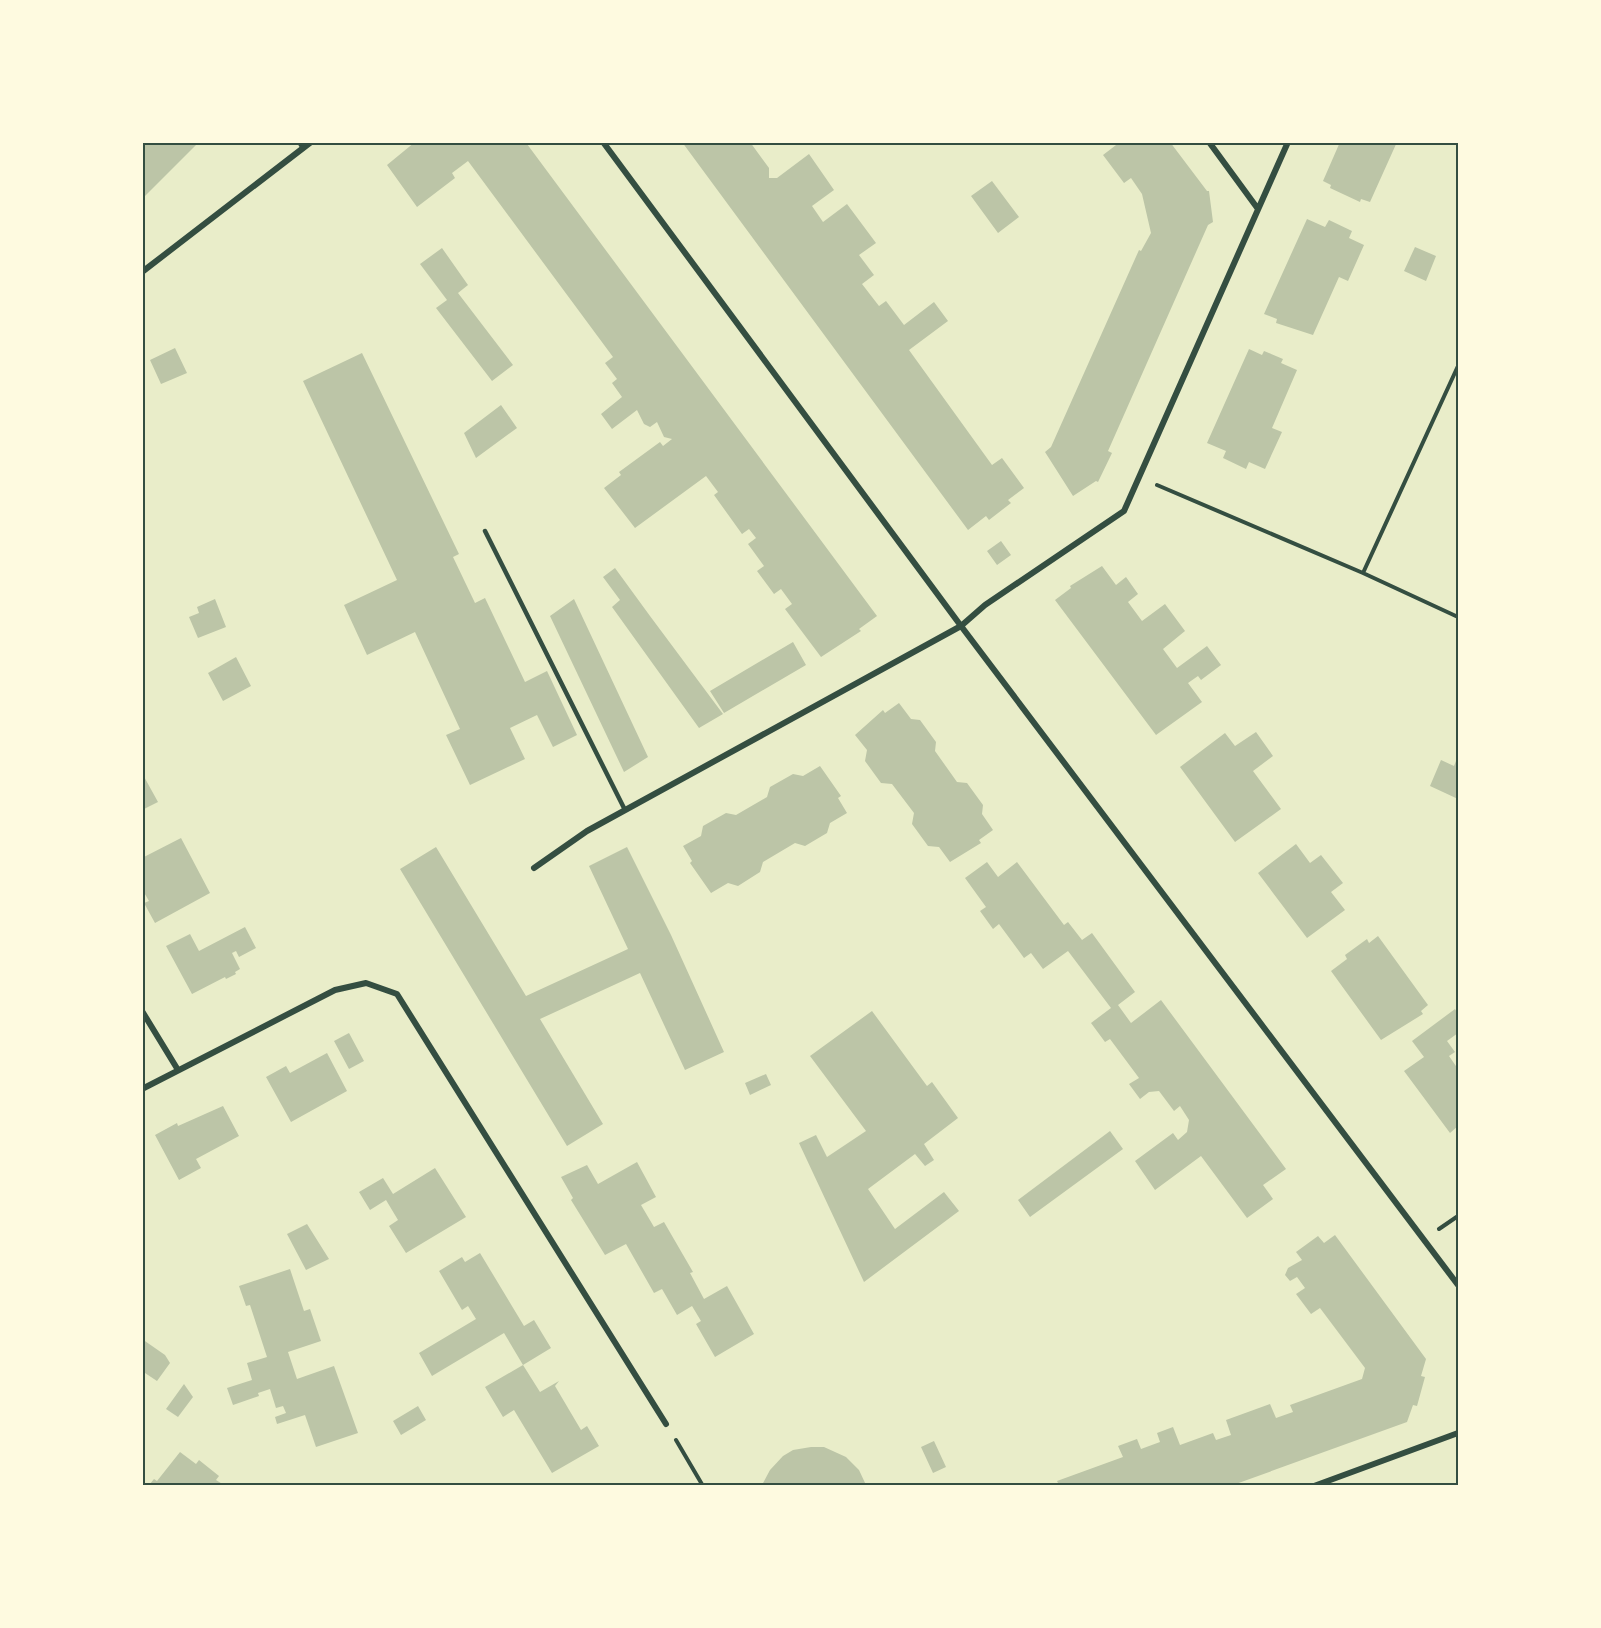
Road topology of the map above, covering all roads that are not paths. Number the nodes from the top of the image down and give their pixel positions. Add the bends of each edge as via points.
1 (311, 142) edge
2 (603, 142) edge
3 (1209, 142) edge
4 (1288, 142) edge
5 (301, 145) edge
6 (1258, 209) junction
7 (142, 272) edge
8 (485, 531) dead end
9 (961, 626) junction
10 (625, 810) junction
11 (534, 868) dead end
12 (142, 1011) edge
13 (178, 1070) junction
14 (142, 1089) edge
15 (1458, 1285) edge
16 (666, 1424) road end
17 (1458, 1433) edge
18 (1314, 1485) edge

1 - 5 street
2 - 9 street
3 - 6 street
4 - 6 street
5 - 7 street
6 - 9 street via 1124,511
8 - 10 lane
9 - 10 street
9 - 15 street
10 - 11 street
12 - 13 street
13 - 14 street
13 - 16 street via 335,990 366,984 397,994
17 - 18 street

